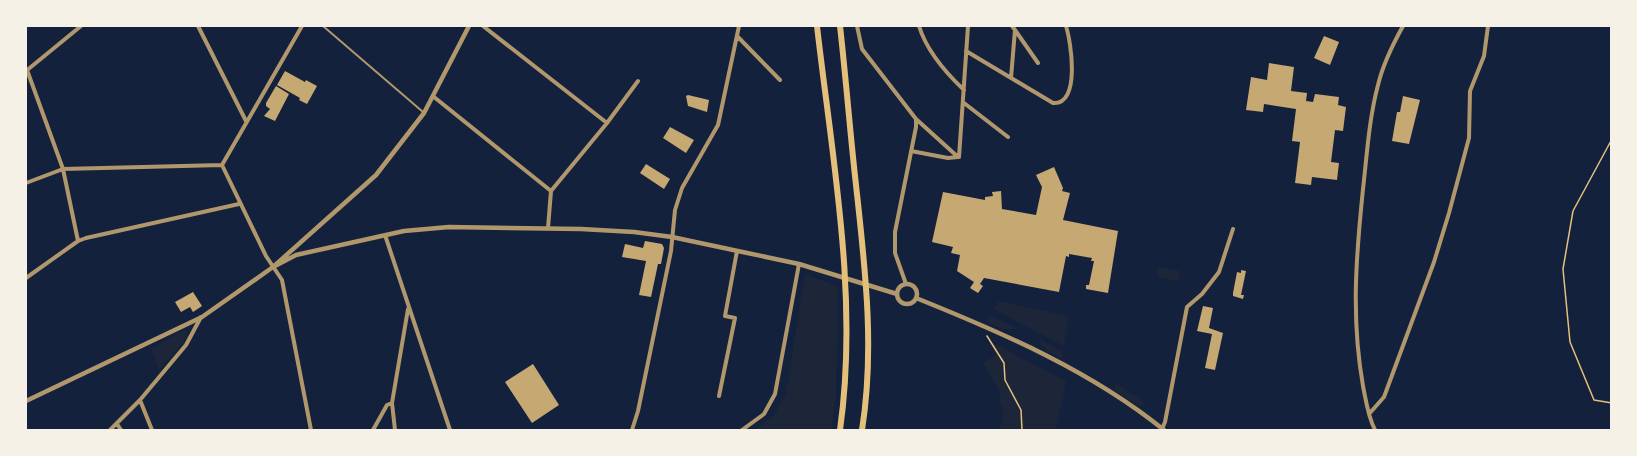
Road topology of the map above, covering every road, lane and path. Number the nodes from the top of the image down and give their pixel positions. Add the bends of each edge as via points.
1 (81, 26) edge
2 (198, 26) edge
3 (302, 26) edge
4 (323, 26) edge
5 (469, 26) edge
6 (483, 26) edge
7 (739, 26) edge
8 (817, 26) edge
9 (840, 26) edge
10 (857, 26) edge
11 (919, 26) edge
12 (968, 26) edge
13 (1066, 26) edge
14 (1403, 26) edge
15 (1488, 26) edge
16 (1014, 28) edge
17 (737, 37) junction
18 (966, 51) junction
19 (1038, 63) dead end
20 (26, 70) edge
21 (1011, 78) junction
22 (780, 80) dead end
23 (638, 81) dead end
24 (964, 90) junction
25 (434, 98) junction
26 (963, 102) junction
27 (424, 114) junction
28 (916, 118) junction
29 (246, 121) junction
30 (607, 123) junction
31 (1008, 137) dead end
32 (1611, 139) edge
33 (911, 151) junction
34 (959, 157) junction
35 (222, 165) junction
36 (63, 169) junction
37 (26, 183) edge
38 (551, 191) junction
39 (239, 204) junction
40 (548, 228) junction
41 (1233, 229) dead end
42 (385, 235) junction
43 (672, 237) junction
44 (78, 241) junction
45 (737, 251) junction
46 (799, 264) junction
47 (273, 267) junction
48 (27, 276) edge
49 (906, 284) junction
50 (897, 294) junction
51 (916, 298) junction
52 (408, 308) junction
53 (202, 317) junction
54 (987, 336) dead end
55 (718, 396) dead end
56 (140, 400) junction
57 (26, 401) edge
58 (392, 402) junction
59 (1611, 404) edge
60 (1369, 414) junction
61 (117, 424) junction
62 (110, 430) edge
63 (122, 430) edge
64 (152, 430) edge
65 (311, 430) edge
66 (373, 430) edge
67 (394, 430) edge
68 (450, 430) edge
69 (632, 430) edge
70 (742, 430) edge
71 (840, 430) edge
72 (862, 430) edge
73 (1022, 430) edge
74 (1163, 430) edge
75 (1375, 430) edge

1 - 20 street
2 - 29 street
3 - 29 street
4 - 27 lane
5 - 25 street
6 - 30 street
7 - 17 street
8 - 71 highway via 844,263 847,336
9 - 72 highway via 865,261 869,335
10 - 28 street via 862,49
11 - 24 street via 932,51
12 - 18 street
13 - 21 street via 1072,71 1065,99 1053,103
14 - 60 street via 1378,83 1355,268 1360,368
15 - 60 street via 1484,56 1470,91 1469,138 1434,262 1384,397
16 - 19 street
16 - 21 street
17 - 22 street
17 - 43 street via 718,125 682,188
18 - 21 street
18 - 24 street
20 - 36 street
23 - 30 street
24 - 26 street
25 - 27 street
25 - 38 street
26 - 31 street
26 - 34 street
27 - 47 street via 376,175
28 - 33 street
28 - 34 street
29 - 35 street
30 - 38 street
32 - 59 path via 1573,211 1563,268 1570,342 1593,400
33 - 34 street
33 - 49 street via 895,232 895,253
35 - 36 street
35 - 39 street
36 - 37 street
36 - 44 street
38 - 40 street
39 - 44 street
39 - 47 street
40 - 42 street via 449,227
40 - 43 street
41 - 74 street via 1219,272 1187,307
42 - 47 street via 296,255
42 - 52 street
43 - 45 street
43 - 69 street
44 - 48 street
45 - 46 street
45 - 55 street via 725,316 735,318
46 - 50 street
46 - 70 street via 775,394 764,414
47 - 53 street
47 - 65 street via 282,280
49 - 50 street
49 - 51 street via 914,287
50 - 51 street via 900,302 907,304
51 - 74 street via 997,331 1063,365
52 - 58 street
52 - 68 street
53 - 56 street via 186,345
53 - 57 street
54 - 73 path via 1004,363 1005,380 1021,410
56 - 61 street
56 - 64 street
58 - 66 street
58 - 67 street
60 - 75 street
61 - 62 street
61 - 63 street

